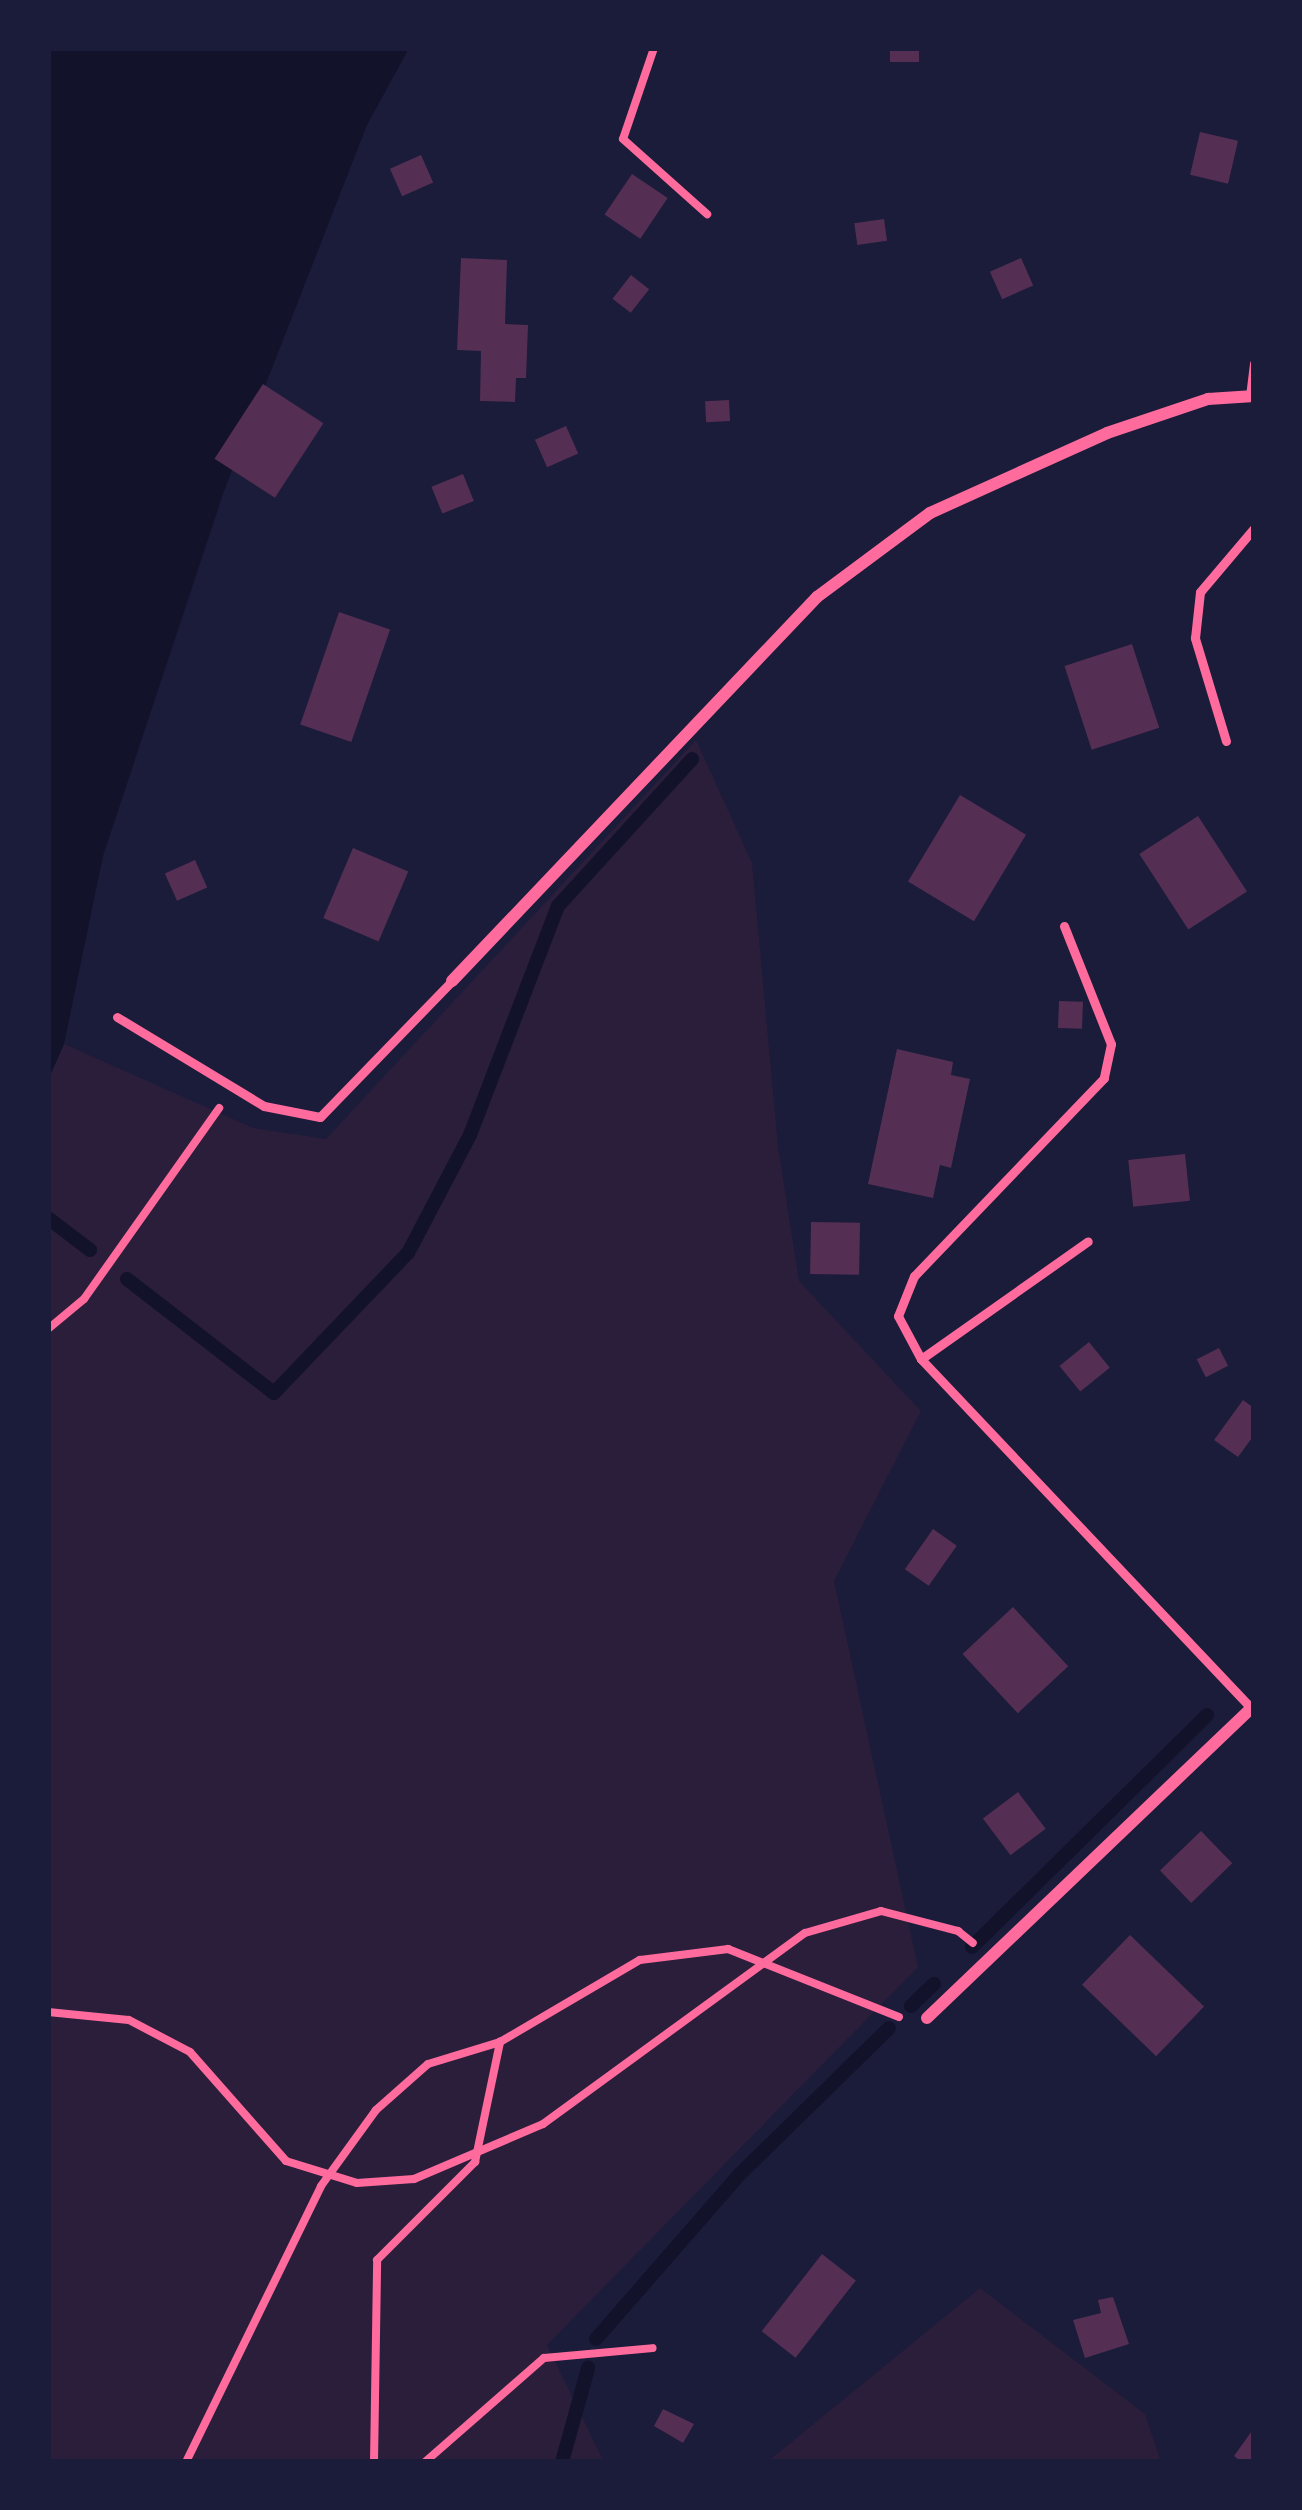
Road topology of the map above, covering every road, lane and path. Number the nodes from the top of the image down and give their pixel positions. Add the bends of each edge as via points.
1 (654, 48) edge
2 (707, 214) dead end
3 (1254, 363) edge
4 (1252, 396) edge
5 (1254, 528) edge
6 (1226, 740) dead end
7 (1064, 926) dead end
8 (452, 981) joint
9 (117, 1017) dead end
10 (236, 1085) junction
11 (1088, 1241) dead end
12 (48, 1329) edge
13 (921, 1359) junction
14 (1253, 1707) edge
15 (996, 1952) junction
16 (765, 1963) junction
17 (48, 2012) edge
18 (927, 2018) joint
19 (500, 2042) junction
20 (478, 2152) junction
21 (329, 2175) junction
22 (653, 2348) dead end
23 (187, 2462) edge
24 (374, 2462) edge
25 (425, 2462) edge

1 - 2 path via 623,139
3 - 4 lane
4 - 8 street via 1208,399 1107,433 930,513 817,597
5 - 6 lane via 1199,592 1196,638
7 - 13 lane via 1111,1044 1104,1078 914,1276 898,1316
8 - 10 lane via 320,1117 265,1106
9 - 10 lane
10 - 12 path via 84,1299
11 - 13 lane
13 - 14 lane
14 - 15 street
15 - 16 path via 958,1931 881,1911 805,1933
15 - 18 street
16 - 18 path via 899,2017
16 - 19 path via 728,1949 640,1960
16 - 20 path via 543,2124
17 - 21 path via 129,2020 190,2052 286,2161
19 - 20 path
19 - 21 path via 428,2064 376,2110
20 - 21 path via 414,2179 357,2183
20 - 24 path via 376,2260
21 - 23 path
22 - 25 path via 544,2358

